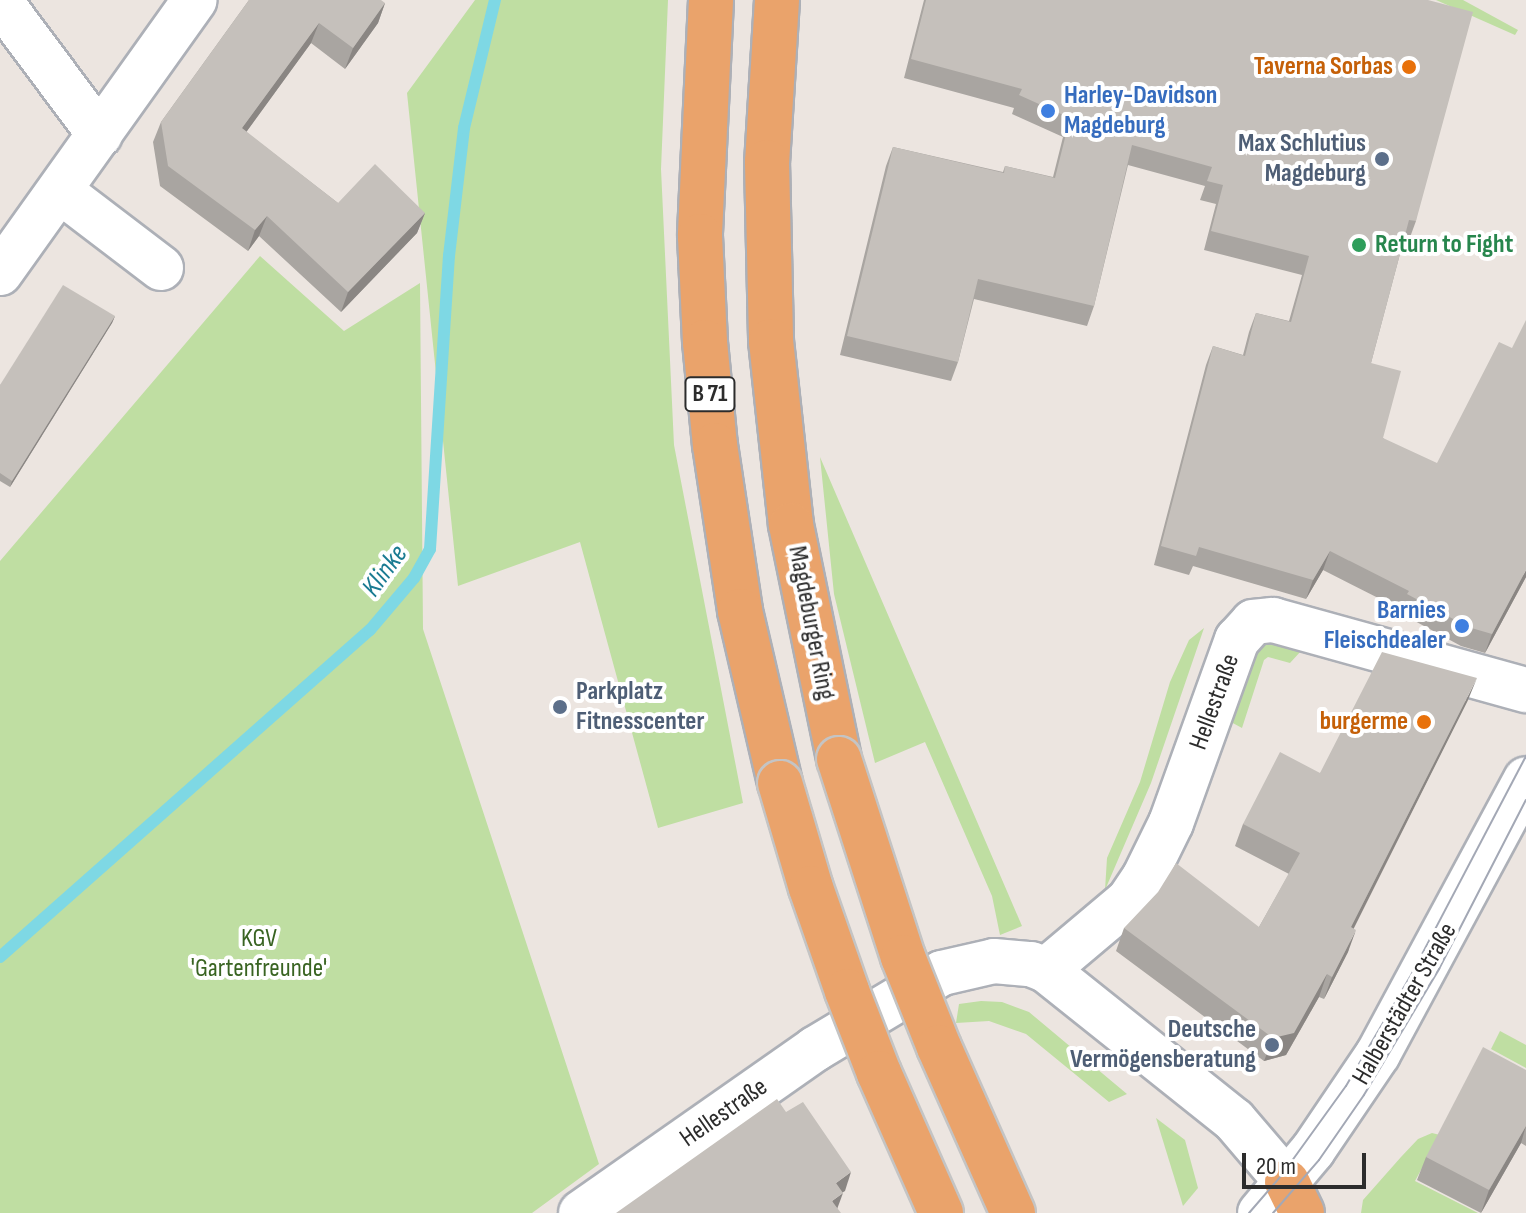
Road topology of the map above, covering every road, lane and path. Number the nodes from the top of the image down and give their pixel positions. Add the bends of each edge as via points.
1 (195, 0) edge
2 (711, 0) edge
3 (777, 0) edge
4 (0, 1) edge
5 (100, 135) junction
6 (60, 191) junction
7 (161, 268) dead end
8 (0, 273) edge
9 (1526, 690) edge
10 (1526, 779) edge
11 (1046, 970) junction
12 (1283, 1203) edge
13 (581, 1213) edge
14 (941, 1213) edge
15 (1013, 1213) edge

1 - 5 street
2 - 14 highway, B 71, bridge via 700,236 705,342 740,611 811,888 879,1073
3 - 15 highway, Magdeburger Ring / B 71, bridge via 767,162 771,341 791,525 839,759 903,957
4 - 5 street
5 - 6 street
6 - 7 street
6 - 8 street
9 - 11 street, Hellestraße via 1273,620 1253,622 1237,640 1171,823 1144,878 1129,900
10 - 12 street, Halberstädter Straße via 1378,1054
11 - 12 street, Hellestraße via 1234,1120
11 - 13 street, Hellestraße via 994,961 942,973 815,1049

